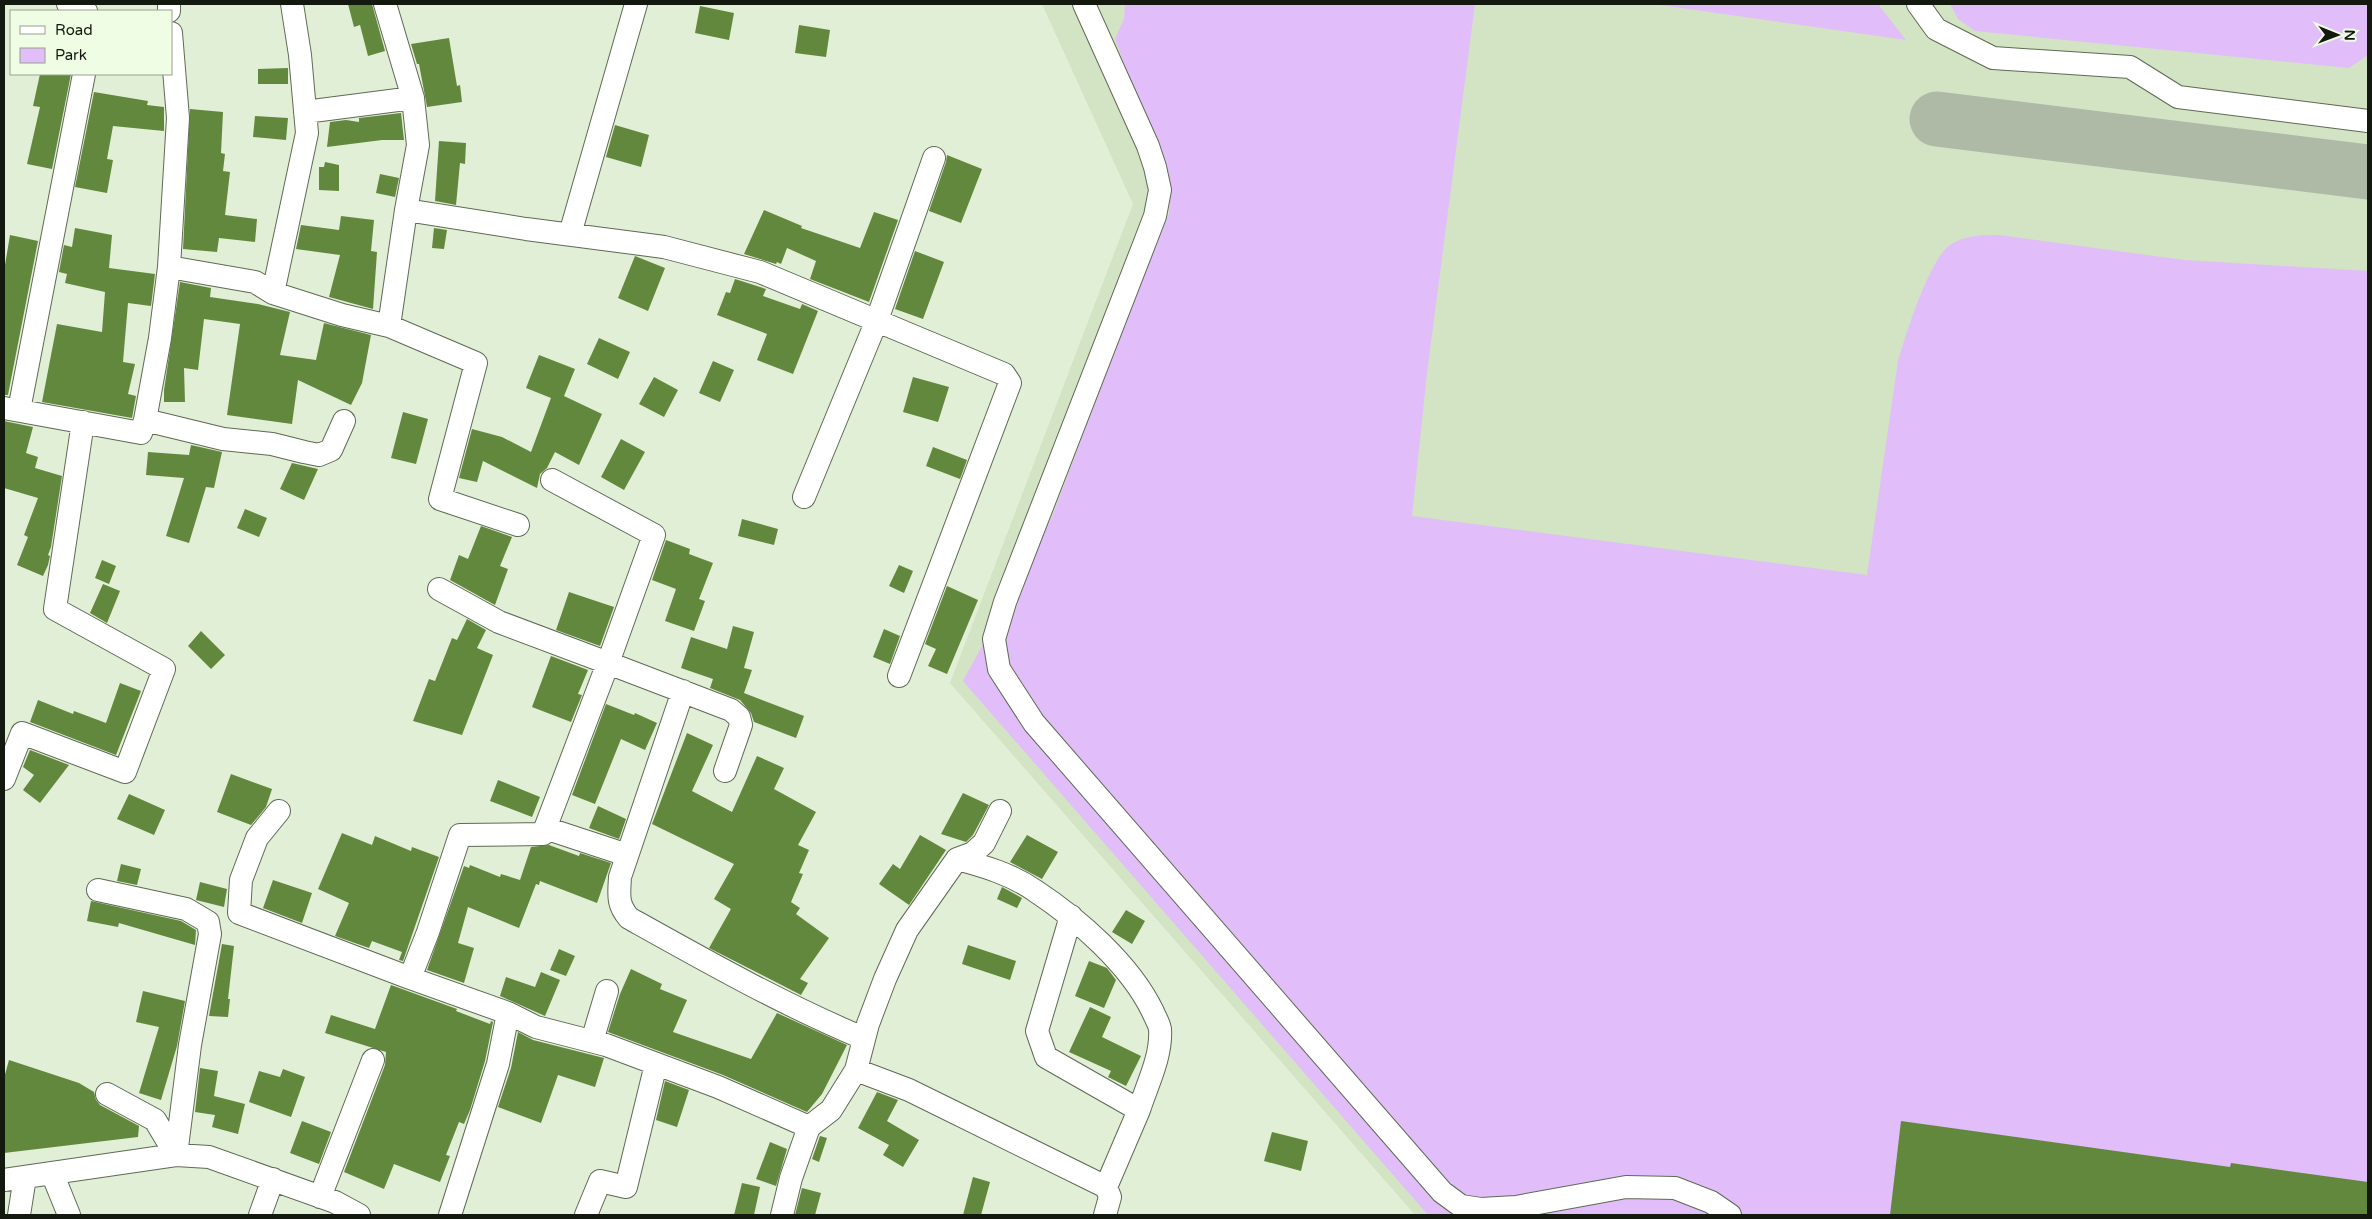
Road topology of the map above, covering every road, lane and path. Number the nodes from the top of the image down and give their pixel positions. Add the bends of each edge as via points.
1 (68, 4) edge
2 (292, 4) edge
3 (385, 4) edge
4 (636, 4) edge
5 (1084, 4) edge
6 (1918, 4) edge
7 (83, 10) edge
8 (172, 45) edge
9 (84, 75) edge
10 (413, 98) junction
11 (305, 112) junction
12 (2368, 121) edge
13 (934, 158) dead end
14 (406, 210) junction
15 (570, 234) junction
16 (169, 267) junction
17 (273, 293) junction
18 (877, 320) junction
19 (389, 326) junction
20 (12, 409) edge
21 (145, 420) junction
22 (344, 421) dead end
23 (83, 422) junction
24 (552, 480) dead end
25 (804, 497) dead end
26 (518, 525) dead end
27 (439, 589) dead end
28 (608, 663) junction
29 (899, 676) dead end
30 (683, 691) junction
31 (725, 771) dead end
32 (4, 779) edge
33 (279, 810) dead end
34 (1000, 811) dead end
35 (545, 828) junction
36 (627, 855) junction
37 (957, 859) junction
38 (98, 890) dead end
39 (1071, 916) junction
40 (410, 978) junction
41 (607, 991) dead end
42 (508, 1013) junction
43 (863, 1038) junction
44 (592, 1041) junction
45 (373, 1060) dead end
46 (656, 1064) junction
47 (856, 1070) junction
48 (107, 1094) dead end
49 (1139, 1110) junction
50 (809, 1127) junction
51 (176, 1155) junction
52 (52, 1173) junction
53 (14, 1179) edge
54 (273, 1179) junction
55 (1106, 1187) junction
56 (320, 1197) junction
57 (19, 1215) edge
58 (69, 1215) edge
59 (260, 1215) edge
60 (359, 1215) edge
61 (450, 1215) edge
62 (586, 1215) edge
63 (782, 1215) edge
64 (1105, 1215) edge
65 (1730, 1215) edge

1 - 7 street
2 - 11 street
3 - 10 street
4 - 15 street
5 - 65 street via 1148,146 1160,190 1155,216 1005,602 994,640 999,669 1034,723 1442,1192 1461,1206 1481,1209 1516,1207 1626,1187 1675,1188 1711,1202
6 - 12 street via 1936,29 1993,58 2130,68 2178,97
8 - 16 street via 178,118
9 - 20 street
10 - 11 street
10 - 14 street via 418,145
11 - 17 street via 306,133
13 - 18 street
14 - 15 street
14 - 19 street
15 - 18 street via 664,248 760,272
16 - 17 street via 255,282
16 - 21 street
17 - 19 street
18 - 25 street
18 - 29 street via 1004,374 1010,383
19 - 26 street via 476,363 440,499
20 - 23 street
21 - 22 street via 223,439 272,444 319,454 331,450
21 - 23 street via 141,433
23 - 32 street via 55,609 164,669 125,772 22,732
24 - 28 street via 654,535
27 - 28 street via 499,622
28 - 30 street
28 - 35 street
30 - 31 street via 730,710 738,717 741,725
30 - 36 street
33 - 40 street via 257,838 241,880 239,913
34 - 37 street via 984,843 973,853
35 - 36 street
35 - 40 street via 543,834 460,835
36 - 43 street via 618,901 629,918 756,989
37 - 39 street via 992,868 1034,890
37 - 43 street via 908,930
38 - 51 street via 186,909 208,922 210,934 190,1045
39 - 49 street via 1130,973 1160,1028 1158,1051
39 - 49 street via 1037,1031 1041,1046 1046,1057
40 - 42 street
41 - 44 street
42 - 44 street via 536,1026
42 - 61 street via 498,1064
43 - 47 street
44 - 46 street
45 - 56 street
46 - 50 street
46 - 62 street via 626,1186 600,1181
47 - 50 street via 831,1110
47 - 55 street via 909,1090
48 - 51 street via 155,1120
49 - 55 street
50 - 63 street
51 - 52 street
51 - 54 street via 209,1157
52 - 53 street
52 - 58 street
53 - 57 street
54 - 56 street
54 - 59 street
55 - 64 street via 1110,1197
56 - 60 street

